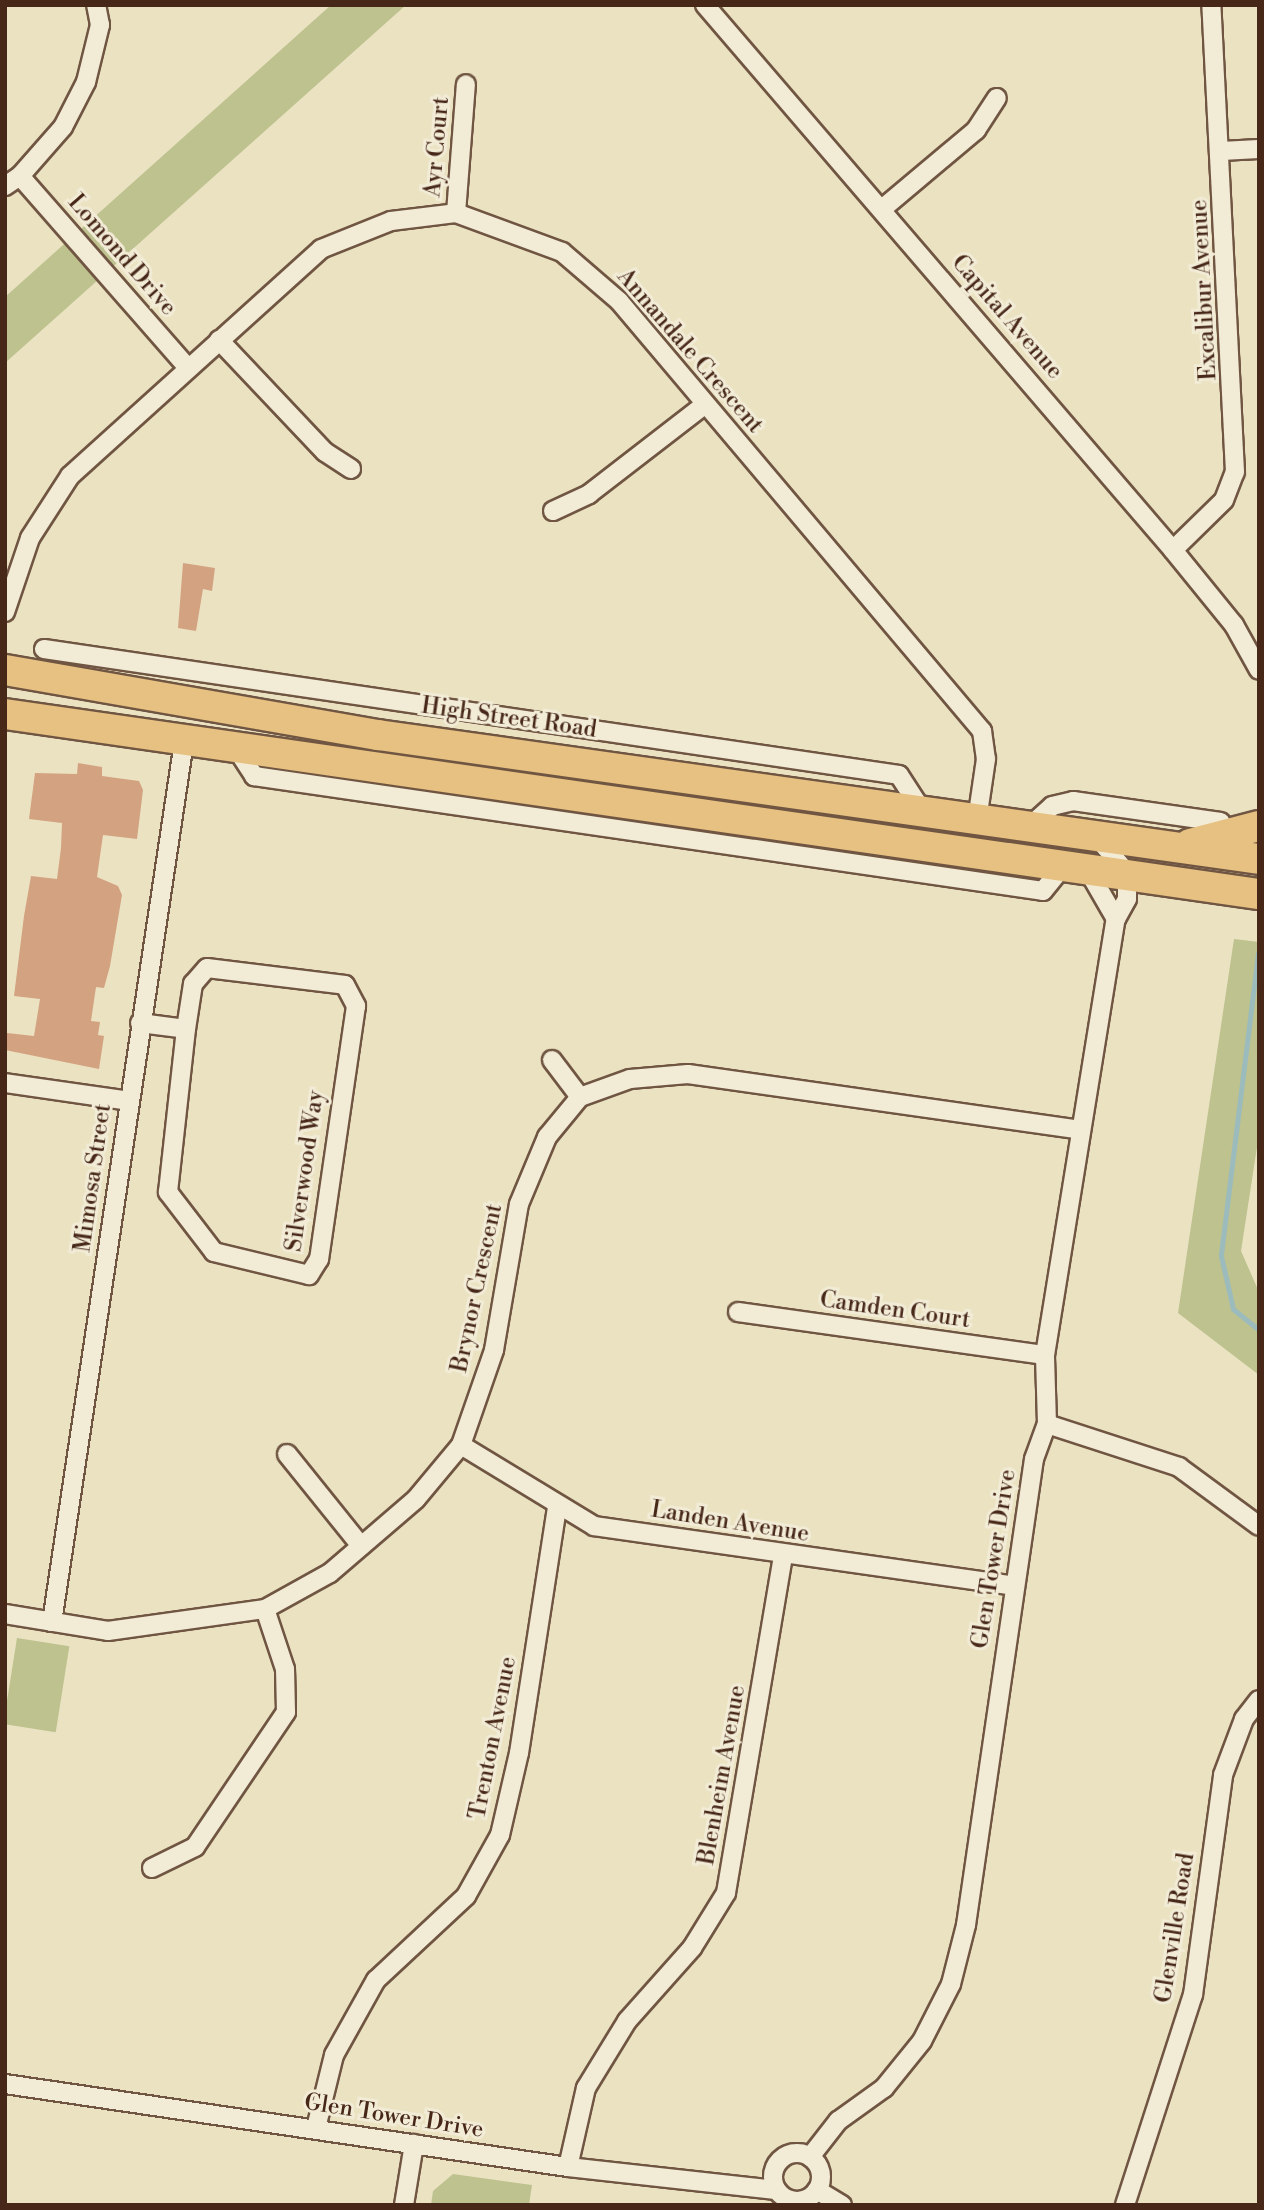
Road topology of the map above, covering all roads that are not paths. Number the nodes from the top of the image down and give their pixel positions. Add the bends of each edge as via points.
1 (705, 5) edge
2 (1211, 5) edge
3 (101, 6) edge
4 (466, 84) dead end
5 (997, 98) dead end
6 (1259, 149) edge
7 (1221, 151) junction
8 (13, 181) edge
9 (882, 209) junction
10 (456, 213) junction
11 (219, 340) junction
12 (187, 367) junction
13 (704, 405) junction
14 (351, 469) dead end
15 (553, 511) dead end
16 (1173, 550) junction
17 (5, 612) edge
18 (44, 649) dead end
19 (68, 667) junction
20 (5, 670) edge
21 (1259, 670) edge
22 (5, 714) edge
23 (60, 723) junction
24 (184, 742) junction
25 (1179, 816) junction
26 (977, 820) junction
27 (1221, 822) dead end
28 (1259, 826) edge
29 (1029, 827) junction
30 (1097, 836) junction
31 (1177, 847) junction
32 (1259, 859) edge
33 (1090, 874) junction
34 (1128, 880) junction
35 (1259, 894) edge
36 (1116, 919) junction
37 (140, 1023) junction
38 (186, 1029) junction
39 (552, 1060) dead end
40 (5, 1083) edge
41 (580, 1097) junction
42 (130, 1101) junction
43 (1081, 1130) junction
44 (738, 1312) dead end
45 (1045, 1355) junction
46 (1047, 1424) junction
47 (461, 1445) junction
48 (287, 1454) dead end
49 (557, 1508) junction
50 (1259, 1526) edge
51 (361, 1546) junction
52 (783, 1555) junction
53 (1014, 1586) junction
54 (265, 1609) junction
55 (5, 1614) edge
56 (52, 1622) junction
57 (1259, 1700) edge
58 (152, 1868) dead end
59 (5, 2084) edge
60 (316, 2128) junction
61 (414, 2144) junction
62 (810, 2157) junction
63 (568, 2167) junction
64 (776, 2190) junction
65 (817, 2190) junction
66 (404, 2205) edge
67 (842, 2205) edge
68 (1125, 2205) edge

1 - 9 street, Capital Avenue
2 - 7 street, Excalibur Avenue
3 - 8 street, Lomond Drive via 86,82 63,127
4 - 10 street, Ayr Court
5 - 9 street via 976,131
6 - 7 street
7 - 16 street, Excalibur Avenue via 1235,472 1224,499
8 - 12 street, Lomond Drive
9 - 16 street, Capital Avenue
10 - 11 street, Annandale Crescent via 391,221 321,248
10 - 13 street, Annandale Crescent via 523,234 591,274
11 - 12 street, Annandale Crescent
11 - 14 street via 326,452
12 - 17 street, Annandale Crescent via 46,507
13 - 15 street via 589,494
13 - 26 street, Annandale Crescent via 982,731 986,759
16 - 21 street, Capital Avenue via 1234,625
18 - 19 street, High Street Road
19 - 20 main road, High Street Road
19 - 23 main road
19 - 26 main road, High Street Road via 378,735
22 - 23 main road
23 - 24 main road
24 - 33 main road
24 - 37 street, Mimosa Street
25 - 27 street
25 - 29 street via 1073,801 1052,806
25 - 31 street
26 - 29 main road, High Street Road
28 - 31 main road
29 - 30 main road, High Street Road
30 - 31 main road, High Street Road
30 - 34 street
31 - 32 main road, High Street Road
33 - 34 main road
33 - 36 street
34 - 35 main road
34 - 36 street, Glen Tower Drive via 1128,899
36 - 43 street, Glen Tower Drive
37 - 38 street
37 - 42 street, Mimosa Street
38 - 38 street, Silverwood Way via 193,984 206,968 345,985 356,1006 319,1259 309,1275 214,1252 168,1192
39 - 41 street
40 - 42 street
41 - 43 street via 630,1079 688,1074
41 - 47 street, Brynor Crescent via 547,1137 519,1204 494,1350
42 - 56 street, Mimosa Street
43 - 45 street, Glen Tower Drive
44 - 45 street, Camden Court
45 - 46 street, Glen Tower Drive
46 - 50 street via 1179,1467
46 - 53 street, Glen Tower Drive via 1034,1459
47 - 49 street, Landen Avenue
47 - 51 street, Brynor Crescent via 416,1499
48 - 51 street
49 - 52 street, Landen Avenue via 594,1526
49 - 60 street, Trenton Avenue via 519,1753 500,1835 466,1896 376,1980 334,2055
51 - 54 street, Brynor Crescent via 330,1573
52 - 53 street, Landen Avenue
52 - 63 street, Blenheim Avenue via 726,1893 692,1948 627,2021 586,2088
53 - 62 street, Glen Tower Drive via 966,1925 951,1984 922,2041 892,2078 838,2121
54 - 56 street, Brynor Crescent via 108,1631
54 - 58 street via 285,1669 286,1712 195,1847
55 - 56 street, Brynor Crescent
57 - 68 street, Glenville Road via 1244,1719 1223,1775 1193,1995
59 - 60 street, Glen Tower Drive
60 - 61 street, Glen Tower Drive
61 - 63 street, Glen Tower Drive
61 - 66 street
62 - 64 street via 781,2158 773,2174
62 - 65 street via 820,2170
63 - 64 street, Glen Tower Drive
64 - 65 street via 797,2201
65 - 67 street

